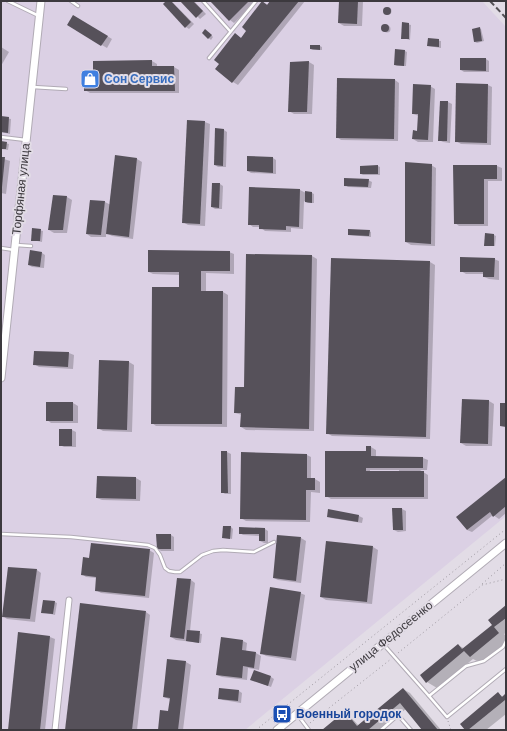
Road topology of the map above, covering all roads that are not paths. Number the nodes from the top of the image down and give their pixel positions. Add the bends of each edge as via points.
1 (8, 1) edge
2 (41, 1) edge
3 (71, 1) edge
4 (203, 1) edge
5 (256, 1) edge
6 (78, 6) dead end
7 (39, 16) junction
8 (230, 31) junction
9 (209, 58) dead end
10 (32, 87) junction
11 (66, 89) dead end
12 (1, 137) edge
13 (26, 140) junction
14 (31, 246) dead end
15 (15, 247) junction
16 (1, 248) edge
17 (1, 378) edge
18 (1, 534) edge
19 (274, 542) dead end
20 (506, 543) edge
21 (69, 600) dead end
22 (506, 641) edge
23 (382, 643) junction
24 (506, 669) edge
25 (429, 696) junction
26 (297, 714) junction
27 (55, 730) edge
28 (277, 730) edge
29 (309, 730) edge
30 (381, 730) edge
31 (411, 730) edge

1 - 7 lane
2 - 7 street, Торфяная улица
3 - 6 lane
4 - 8 lane
5 - 8 lane
7 - 10 street, Торфяная улица
8 - 9 lane
10 - 11 lane
10 - 13 street, Торфяная улица
12 - 13 lane
13 - 15 street, Торфяная улица
14 - 15 lane
15 - 16 lane
15 - 17 street, Торфяная улица
18 - 19 lane via 148,544 155,548 169,572 180,572 202,555 213,551 254,552
20 - 23 street, улица Федосеенко
21 - 27 street
22 - 25 lane via 503,647 484,661 466,666
23 - 25 lane
23 - 26 street, улица Федосеенко
24 - 25 lane via 447,717
26 - 28 street, улица Федосеенко
26 - 29 lane
30 - 31 lane via 398,715

